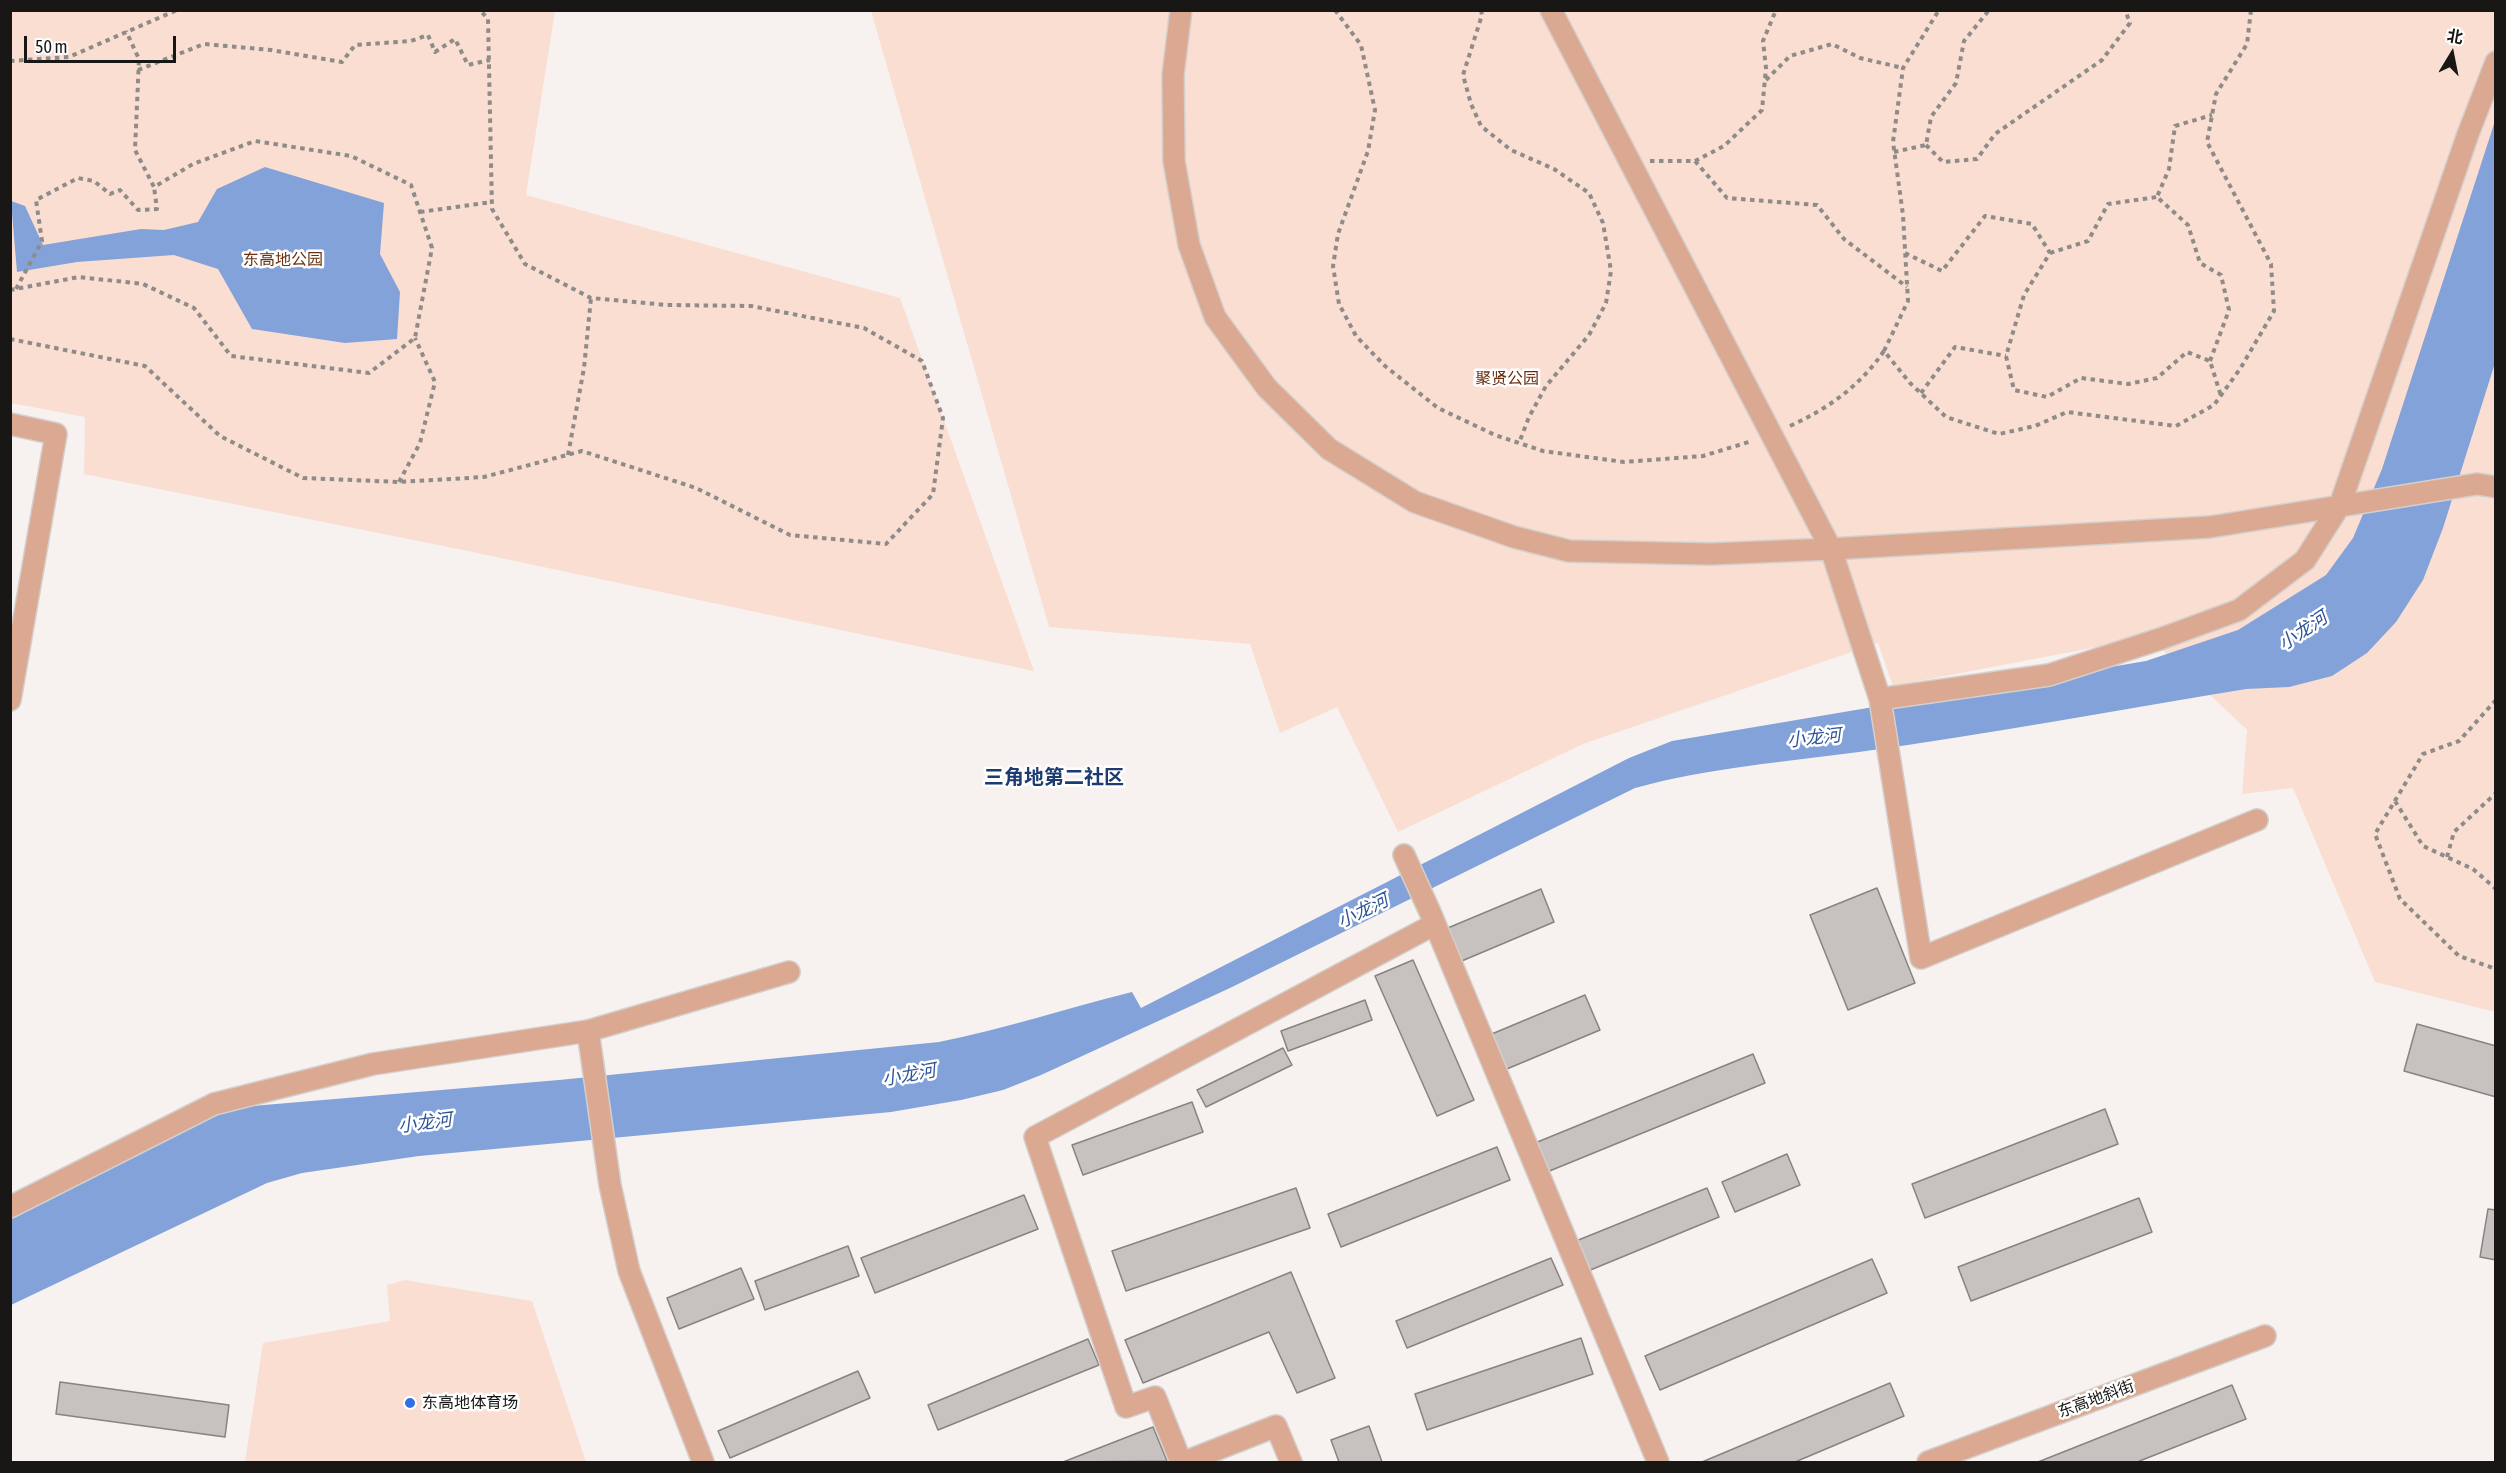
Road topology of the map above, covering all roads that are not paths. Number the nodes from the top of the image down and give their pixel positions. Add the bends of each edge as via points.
1 (1181, 10) edge
2 (1551, 10) edge
3 (2496, 62) edge
4 (10, 424) edge
5 (2486, 485) edge
6 (2348, 503) junction
7 (1831, 549) junction
8 (1880, 699) junction
9 (10, 700) edge
10 (2257, 820) dead end
11 (1404, 855) dead end
12 (1433, 918) junction
13 (789, 972) dead end
14 (589, 1041) junction
15 (10, 1207) edge
16 (2265, 1336) dead end
17 (703, 1462) edge
18 (1183, 1462) edge
19 (1291, 1462) edge
20 (1658, 1462) edge
21 (1928, 1462) edge

1 - 7 street via 1173,75 1174,161 1189,245 1215,316 1267,388 1329,449 1415,502 1514,537 1569,551 1711,554
2 - 7 street
3 - 6 street via 2468,134
4 - 9 street via 56,434
5 - 6 street
6 - 7 street via 2210,527
6 - 8 street via 2305,560 2239,610 2049,675
7 - 8 street
8 - 10 street via 1922,958
11 - 12 street
12 - 18 street via 1035,1137 1126,1407 1155,1397
12 - 20 street
13 - 14 street
14 - 15 street via 373,1064 214,1104
14 - 17 street via 610,1185 629,1271
16 - 21 street, 东高地斜街
18 - 19 street via 1276,1426

